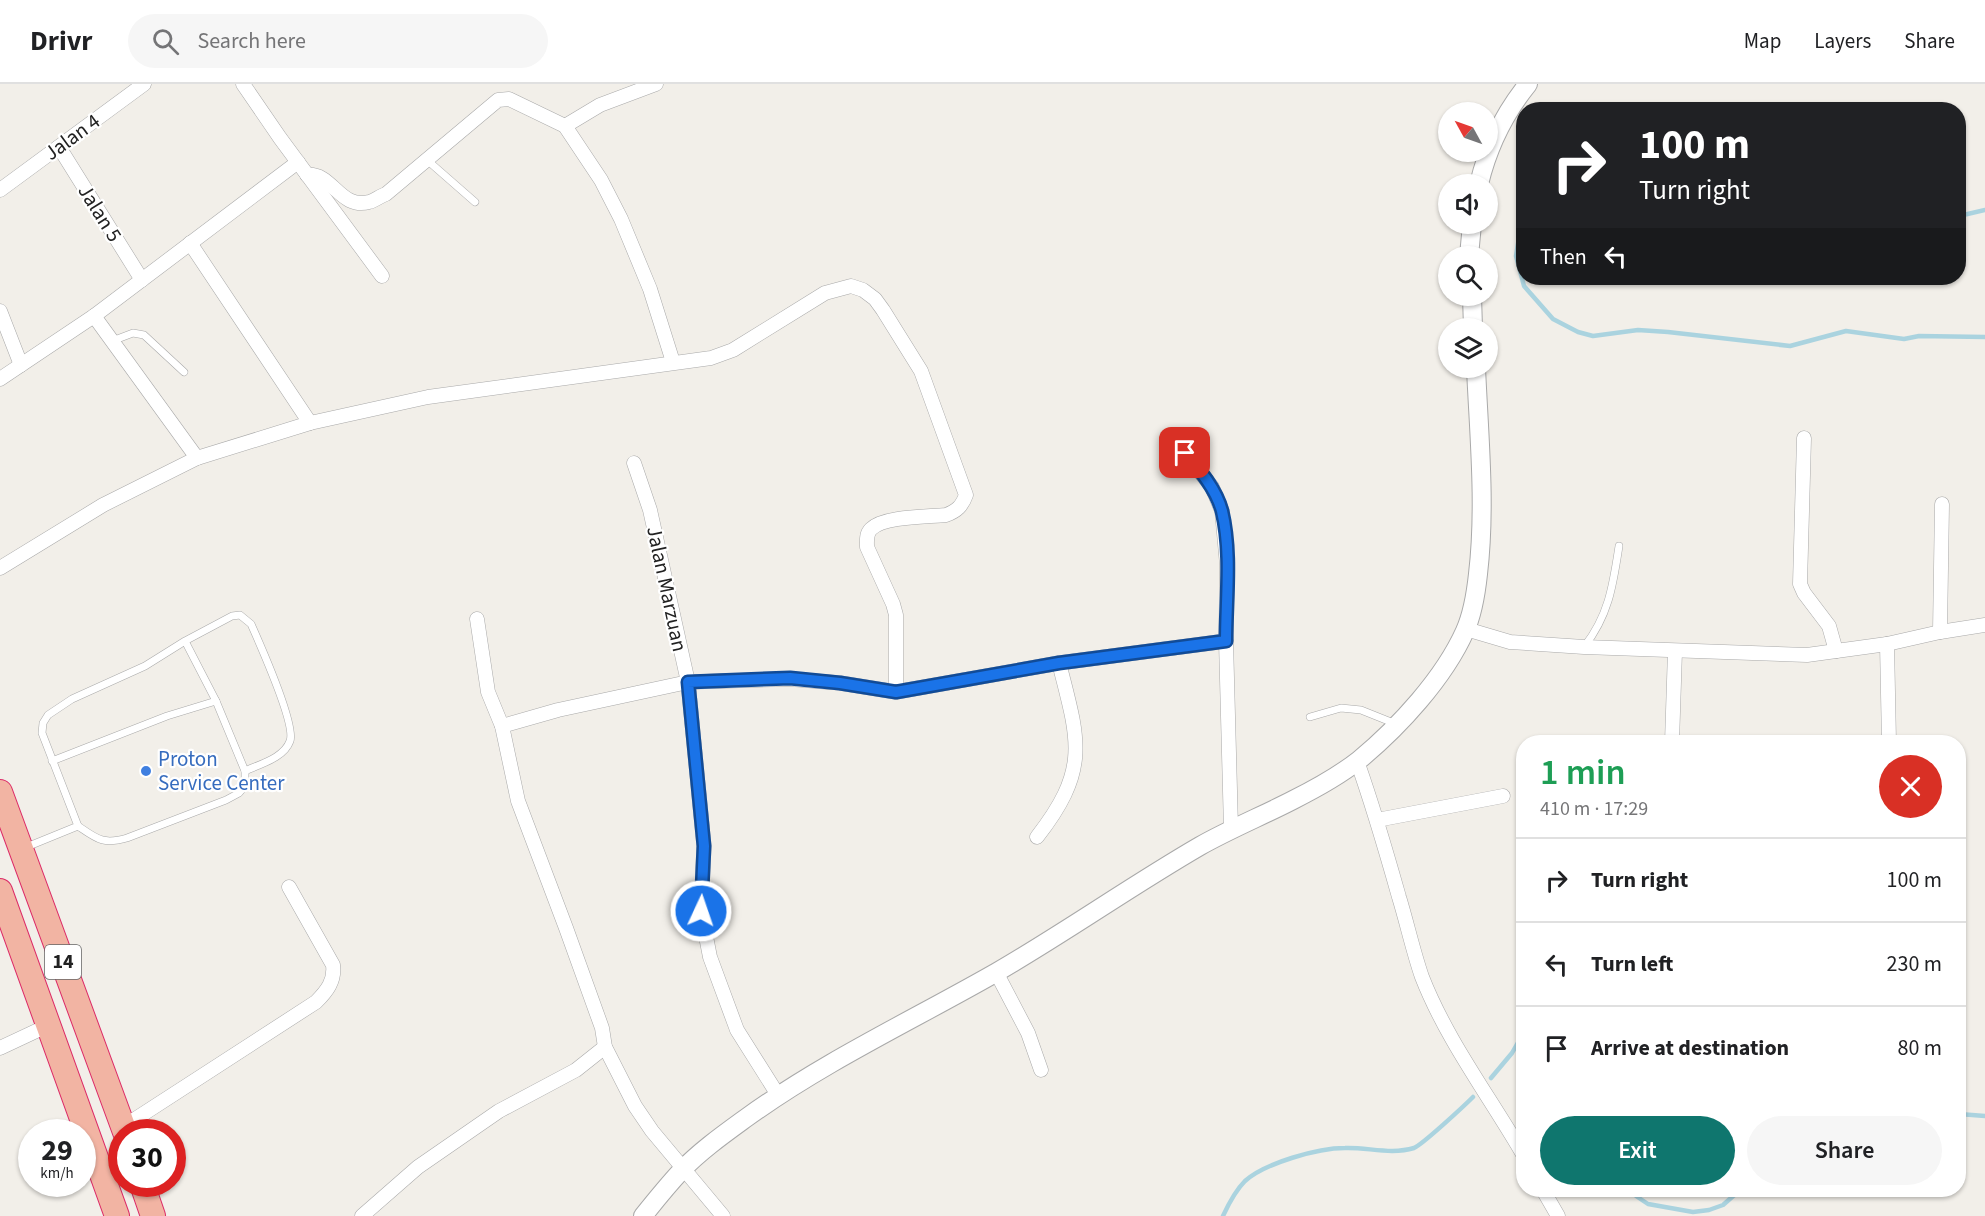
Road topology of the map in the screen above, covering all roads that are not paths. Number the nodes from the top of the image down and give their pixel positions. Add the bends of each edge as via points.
1 (144, 84) edge
2 (243, 84) edge
3 (656, 84) edge
4 (1528, 84) edge
5 (565, 126) junction
6 (59, 147) junction
7 (427, 160) junction
8 (298, 162) junction
9 (1482, 174) edge
10 (307, 175) junction
11 (0, 190) edge
12 (475, 202) dead end
13 (190, 243) junction
14 (382, 276) dead end
15 (142, 280) junction
16 (0, 311) edge
17 (94, 316) junction
18 (112, 341) junction
19 (673, 362) junction
20 (21, 365) junction
21 (184, 372) dead end
22 (1476, 378) edge
23 (0, 379) edge
24 (310, 423) junction
25 (1804, 438) dead end
26 (1185, 453) dead end
27 (197, 458) junction
28 (634, 463) dead end
29 (1942, 504) dead end
30 (1620, 546) dead end
31 (0, 568) edge
32 (477, 619) dead end
33 (1985, 625) edge
34 (1466, 629) junction
35 (1940, 632) junction
36 (185, 640) junction
37 (1226, 641) junction
38 (1887, 644) junction
39 (1584, 647) junction
40 (1675, 651) junction
41 (1836, 651) junction
42 (1059, 663) junction
43 (688, 682) junction
44 (896, 692) junction
45 (216, 701) junction
46 (1310, 717) dead end
47 (1396, 724) junction
48 (502, 726) junction
49 (1672, 735) edge
50 (1888, 735) edge
51 (52, 761) junction
52 (1357, 761) junction
53 (245, 771) junction
54 (0, 792) edge
55 (1503, 796) dead end
56 (1377, 820) junction
57 (78, 826) junction
58 (1231, 828) junction
59 (1037, 837) dead end
60 (22, 849) junction
61 (289, 887) dead end
62 (0, 891) edge
63 (996, 972) junction
64 (49, 1025) junction
65 (605, 1047) junction
66 (0, 1048) edge
67 (1041, 1070) dead end
68 (778, 1095) junction
69 (120, 1119) edge
70 (140, 1119) edge
71 (1516, 1143) edge
72 (683, 1169) junction
73 (146, 1197) edge
74 (1547, 1197) edge
75 (117, 1216) edge
76 (153, 1216) edge
77 (362, 1216) edge
78 (644, 1216) edge
79 (723, 1216) edge
80 (1558, 1216) edge

1 - 6 street, Jalan 4
2 - 8 street
3 - 5 street via 600,105
4 - 9 street via 1502,120
5 - 7 street via 509,99 498,100
5 - 19 street via 621,219 650,289
6 - 11 street, Jalan 4
6 - 15 street, Jalan 5
7 - 10 street via 386,194 368,203 354,203 321,177
7 - 12 lane
8 - 10 street
8 - 13 street
10 - 14 street
13 - 15 street
13 - 24 street
15 - 17 street
16 - 20 street
17 - 18 street
17 - 20 street
18 - 21 lane via 133,333 144,335
18 - 27 street
19 - 24 street via 428,397
19 - 44 street via 733,350 836,289 851,286 863,290 883,310 921,371 966,495 955,512 883,522 871,529 867,537 867,547 896,615
20 - 23 street
22 - 34 street via 1482,523 1476,596
24 - 27 street
25 - 41 street via 1800,584 1829,626
26 - 37 street via 1212,487 1222,511 1227,564
27 - 31 street via 104,505
28 - 43 street, Jalan Marzuan via 650,510
29 - 35 street
30 - 39 lane via 1605,614
32 - 48 street via 488,692
33 - 35 street
34 - 39 street via 1510,642
34 - 47 street via 1436,678
35 - 38 street
36 - 45 lane
36 - 51 lane via 145,666 72,699 48,715 42,733
36 - 53 lane via 240,615 251,624 258,639 289,721 291,740 282,753
37 - 42 street
37 - 58 street
38 - 41 street
38 - 50 street
39 - 40 street
40 - 41 street via 1807,655
40 - 49 street
42 - 44 street
42 - 59 street via 1074,729 1075,766 1056,812
43 - 44 street via 790,678
43 - 48 street
43 - 68 street, Jalan Marzuan via 704,846 701,911 710,957 737,1030
45 - 51 lane via 166,716
45 - 53 lane
46 - 47 lane via 1341,708 1361,710
47 - 52 street
48 - 65 street via 518,801 602,1028
51 - 57 lane
52 - 56 street
52 - 58 street via 1295,799
53 - 57 lane via 245,786 239,793 127,838 100,841
54 - 60 highway, 14
55 - 56 street
56 - 71 street via 1422,975 1436,1008
57 - 60 lane
58 - 63 street
60 - 69 highway, 14
61 - 70 street via 333,964 334,974 326,992
62 - 64 highway, 14
63 - 67 street via 1028,1033
63 - 68 street
64 - 66 street
64 - 75 highway, 14
65 - 72 street via 635,1106
65 - 77 street via 576,1070 499,1111 427,1161
68 - 72 street
72 - 78 street
72 - 79 street
73 - 76 highway
74 - 80 street

